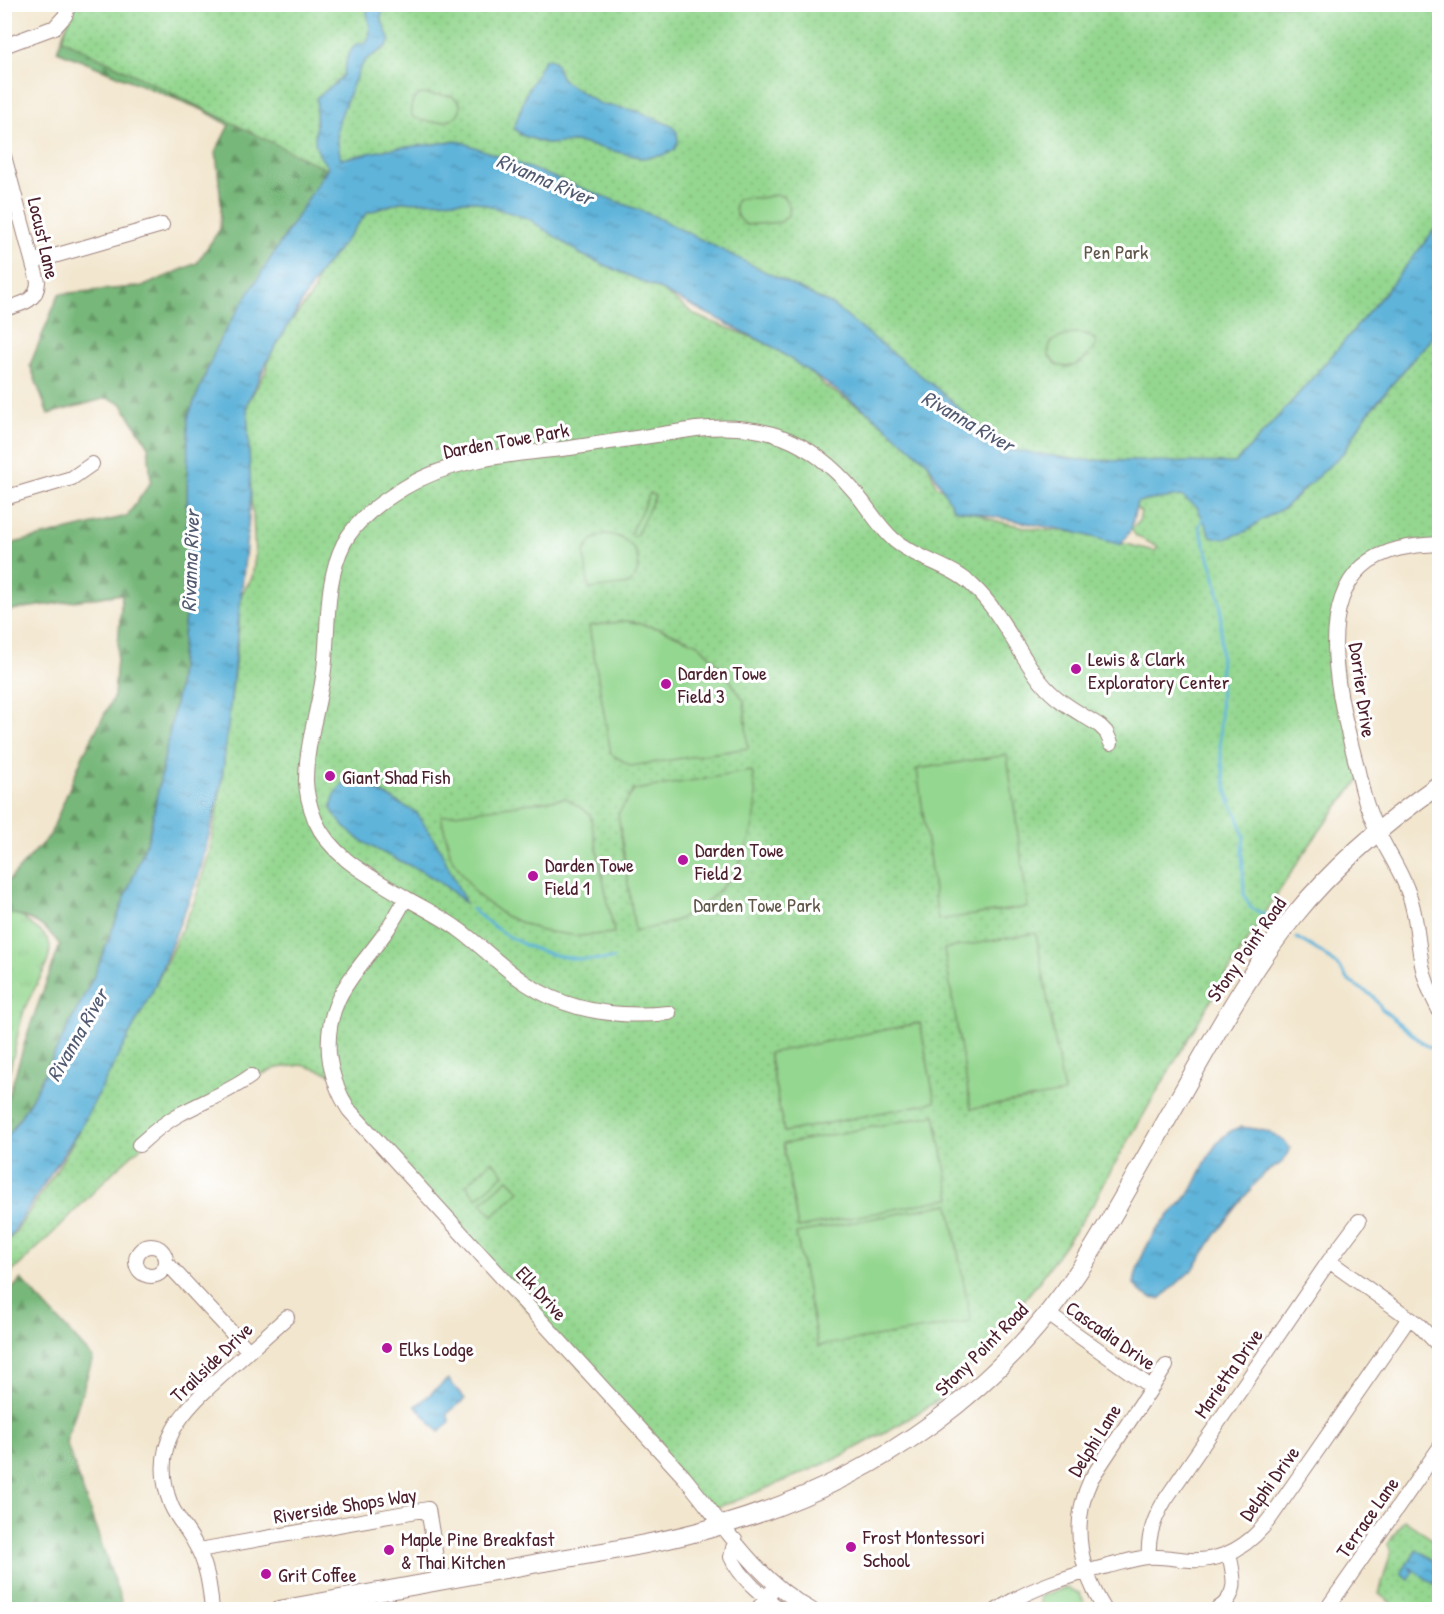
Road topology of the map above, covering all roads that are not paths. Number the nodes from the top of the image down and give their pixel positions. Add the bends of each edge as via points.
1 (69, 4) edge
2 (4, 46) edge
3 (4, 156) edge
4 (162, 225) dead end
5 (33, 262) junction
6 (4, 309) edge
7 (92, 464) dead end
8 (4, 498) edge
9 (1440, 544) edge
10 (1111, 743) dead end
11 (1440, 784) edge
12 (1378, 832) junction
13 (406, 898) junction
14 (1440, 1012) edge
15 (669, 1013) dead end
16 (250, 1076) dead end
17 (139, 1145) dead end
18 (1359, 1221) dead end
19 (1329, 1261) junction
20 (166, 1262) dead end
21 (1048, 1314) junction
22 (287, 1317) dead end
23 (1409, 1318) junction
24 (1440, 1347) edge
25 (249, 1351) junction
26 (1166, 1366) dead end
27 (1151, 1387) junction
28 (1440, 1447) edge
29 (721, 1526) junction
30 (735, 1540) junction
31 (199, 1550) junction
32 (1229, 1554) junction
33 (1149, 1557) junction
34 (1087, 1572) junction
35 (440, 1582) junction
36 (776, 1586) junction
37 (761, 1604) edge
38 (212, 1610) edge
39 (279, 1610) edge
40 (781, 1610) edge
41 (812, 1610) edge
42 (997, 1610) edge
43 (1105, 1610) edge
44 (1216, 1610) edge
45 (1326, 1610) edge

1 - 2 street via 56,27
3 - 5 street, Locust Lane
4 - 5 street
5 - 6 street, Locust Lane via 38,282 36,294 27,302
7 - 8 street via 72,478
9 - 12 street, Dorrier Drive via 1398,549 1371,560 1353,577 1339,606 1335,644 1344,711 1369,812
10 - 13 street, Darden Towe Park via 1100,726 1043,685 972,585 896,541 840,476 784,437 765,430 722,426 461,464 403,489 364,518 346,541 334,568 323,675 307,761 310,806 324,836 346,861
11 - 12 main road, Stony Point Road
12 - 14 street, Dorrier Drive via 1410,897 1422,965
12 - 21 main road, Stony Point Road via 1308,900 1252,974 1094,1246
13 - 15 street, Darden Towe Park via 456,927 544,994 600,1012 641,1016
13 - 29 street, Elk Drive via 336,1003 329,1029 335,1084 349,1110 684,1477
16 - 17 street via 172,1119
18 - 19 street, Marietta Drive
19 - 23 street
19 - 33 street, Marietta Drive via 1160,1507 1150,1533
20 - 25 street
21 - 27 street, Cascadia Drive
21 - 29 main road, Stony Point Road via 981,1386 918,1434 834,1482
22 - 25 street, Trailside Drive
23 - 24 street
23 - 32 street, Delphi Drive via 1264,1526
25 - 31 street, Trailside Drive via 185,1410 168,1443 164,1468 168,1494
26 - 27 street, Delphi Lane
27 - 34 street, Delphi Lane via 1090,1479 1082,1498 1080,1545
28 - 45 street, Terrace Lane
29 - 30 street, Elk Drive
29 - 35 main road, Stony Point Road
30 - 36 street, Elk Drive
30 - 37 street via 731,1550 733,1561
31 - 35 street, Riverside Shops Way via 428,1509
31 - 38 street, Trailside Drive
32 - 33 street, Delphi Drive via 1199,1560
32 - 44 street via 1234,1584 1229,1598
33 - 34 street, Delphi Drive
34 - 42 street, Delphi Drive via 1034,1589
34 - 43 street, Delphi Lane
35 - 39 main road, Stony Point Road
36 - 37 street
36 - 41 street, Elk Drive
37 - 40 street

